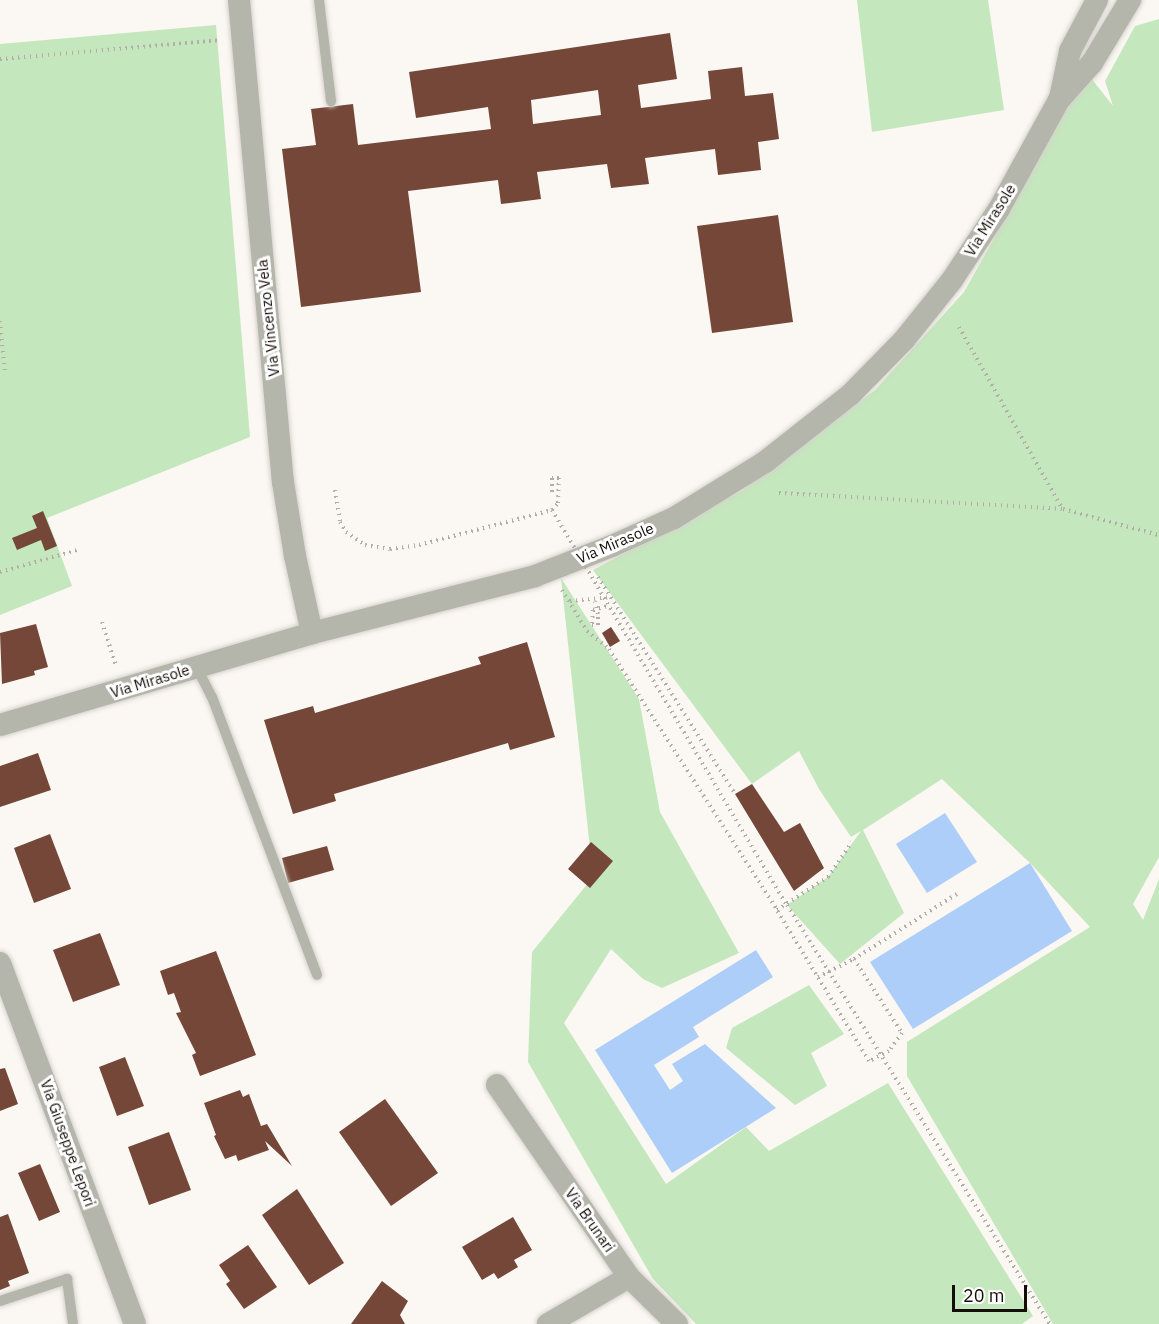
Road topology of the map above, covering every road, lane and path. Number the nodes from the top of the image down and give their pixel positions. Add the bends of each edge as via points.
1 (239, 0) edge
2 (319, 0) edge
3 (1097, 0) edge
4 (1130, 0) edge
5 (243, 38) junction
6 (0, 59) edge
7 (1059, 100) junction
8 (331, 101) dead end
9 (0, 321) edge
10 (959, 327) dead end
11 (4, 372) dead end
12 (335, 490) dead end
13 (779, 493) dead end
14 (552, 494) dead end
15 (1063, 509) junction
16 (552, 510) junction
17 (1159, 535) edge
18 (78, 550) dead end
19 (585, 556) junction
20 (550, 570) junction
21 (0, 572) edge
22 (611, 597) junction
23 (569, 601) junction
24 (595, 601) junction
25 (608, 606) junction
26 (102, 622) dead end
27 (312, 633) junction
28 (196, 668) junction
29 (123, 690) junction
30 (0, 725) edge
31 (735, 794) dead end
32 (852, 842) dead end
33 (957, 894) dead end
34 (777, 910) junction
35 (854, 959) junction
36 (0, 963) edge
37 (317, 975) dead end
38 (818, 977) junction
39 (498, 1085) dead end
40 (629, 1277) junction
41 (0, 1300) edge
42 (73, 1324) edge
43 (135, 1324) edge
44 (548, 1324) edge
45 (677, 1324) edge
46 (1050, 1324) edge

1 - 5 street, Via Vincenzo Vela
2 - 8 lane
3 - 7 street, Via Mirasole via 1070,51
4 - 7 street, Via Mirasole via 1092,63
5 - 6 path
5 - 27 street, Via Vincenzo Vela via 283,482
7 - 19 street, Via Mirasole via 999,209 952,280 904,340 851,394 765,462 683,512
9 - 11 path
10 - 15 path
12 - 16 path via 340,522 346,532 365,545 390,549
13 - 15 path
14 - 16 path via 552,478 559,478 558,503
15 - 17 path
16 - 25 path, bridge
18 - 21 path
19 - 20 street, Via Mirasole
19 - 22 path
20 - 23 path
20 - 27 street, Via Mirasole
22 - 24 path
22 - 31 path
23 - 24 path
23 - 34 path via 587,631 609,649
24 - 25 path, bridge via 598,614 598,625 592,625 593,610
25 - 46 path, bridge via 787,905
26 - 29 path
27 - 28 street, Via Mirasole
28 - 29 street, Via Mirasole
28 - 37 lane via 212,697
29 - 30 street, Via Mirasole
32 - 34 path via 828,877
33 - 35 path
34 - 38 path
35 - 38 path
35 - 38 path via 902,1033 889,1050 869,1061
36 - 43 street, Via Giuseppe Lepori
39 - 40 street, Via Brunari
40 - 44 street
40 - 45 street, Via Brunari
41 - 42 lane via 67,1279

